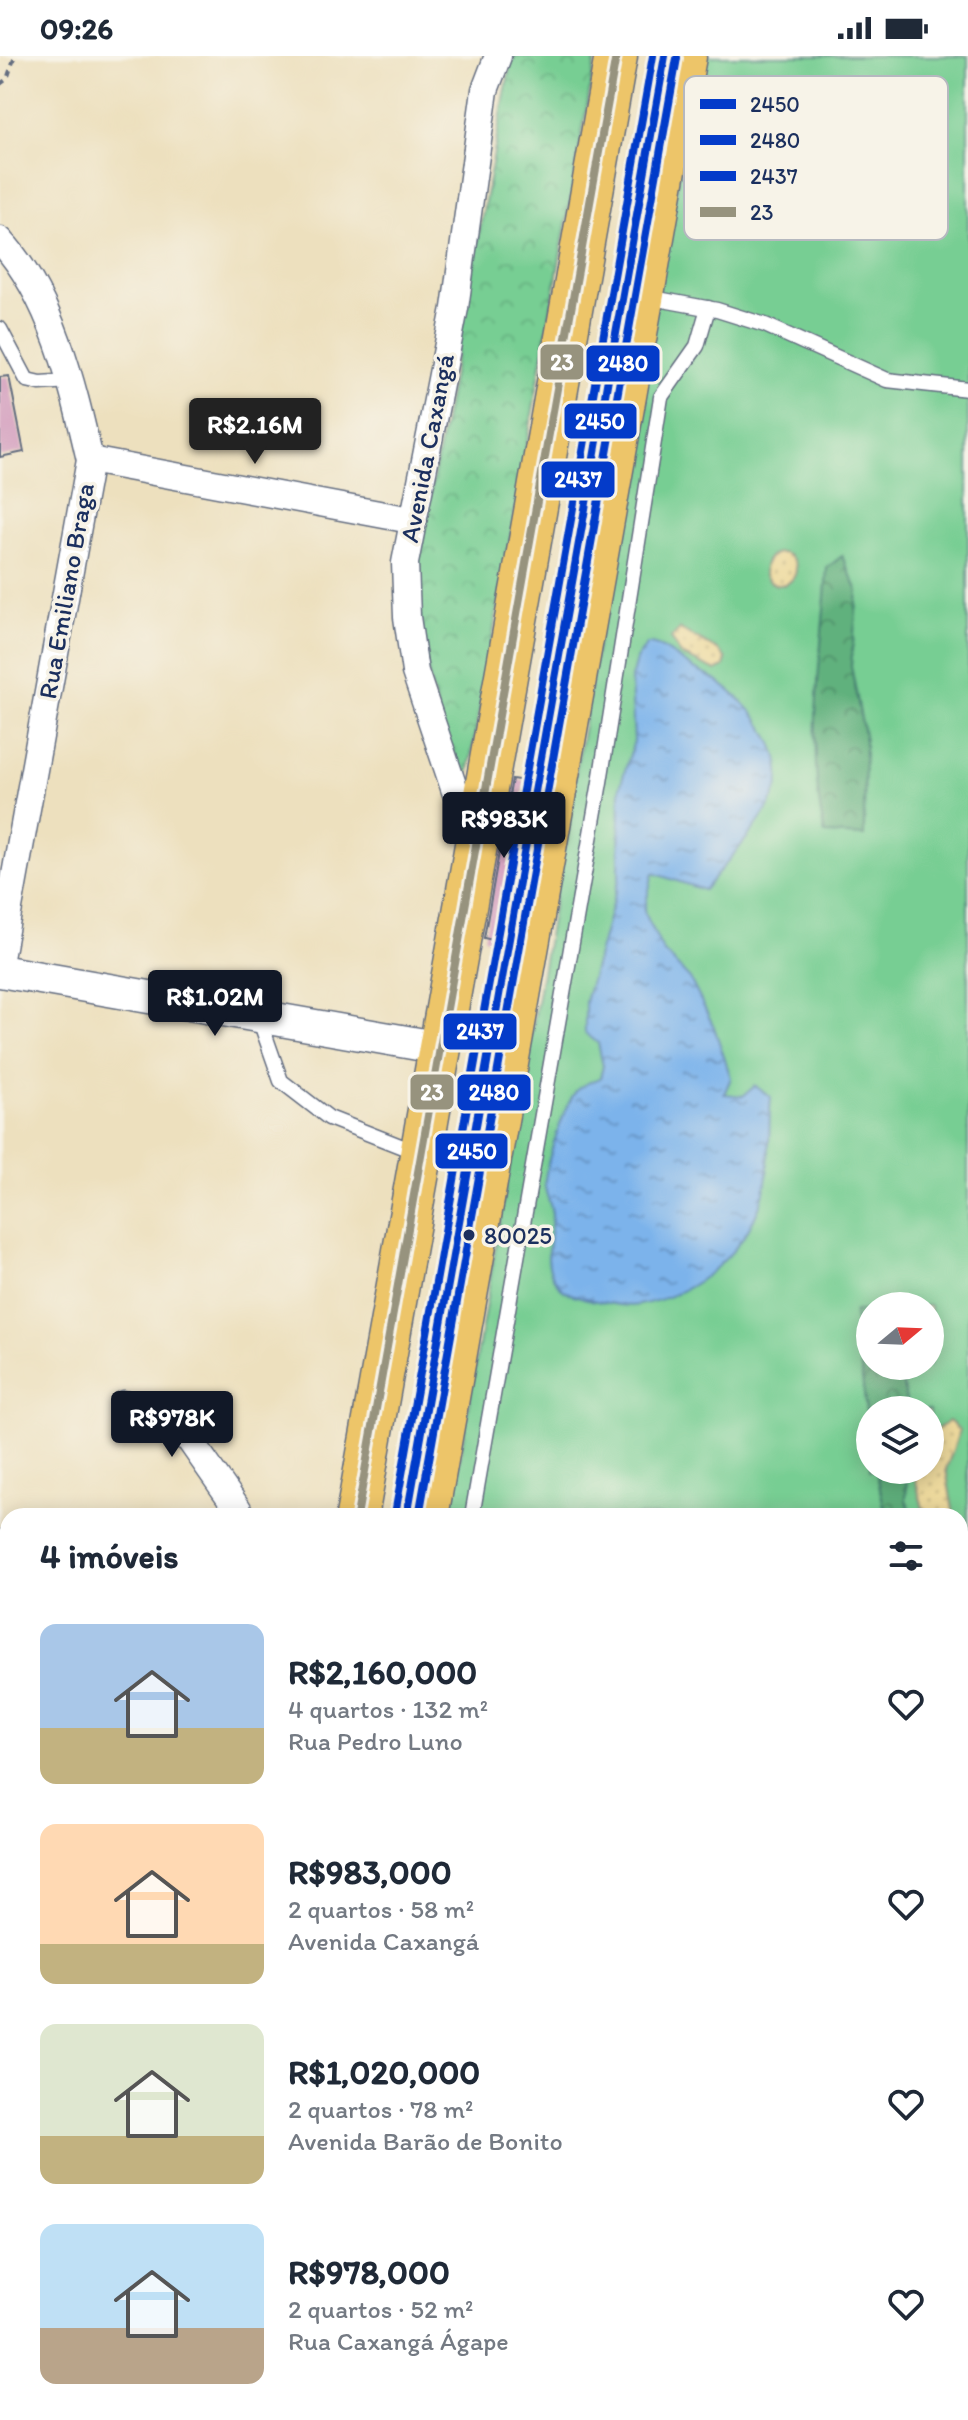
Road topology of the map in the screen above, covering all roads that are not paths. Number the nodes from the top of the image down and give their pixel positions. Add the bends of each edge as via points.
1 (498, 56) edge
2 (616, 56) edge
3 (630, 56) edge
4 (665, 56) edge
5 (685, 56) edge
6 (0, 240) edge
7 (643, 296) junction
8 (708, 308) junction
9 (0, 329) edge
10 (71, 381) junction
11 (968, 389) edge
12 (90, 460) junction
13 (411, 520) junction
14 (480, 830) junction
15 (0, 958) edge
16 (0, 971) edge
17 (259, 1017) junction
18 (441, 1048) junction
19 (422, 1155) junction
20 (124, 1404) dead end
21 (237, 1508) edge
22 (358, 1508) edge
23 (374, 1508) edge
24 (408, 1508) edge
25 (428, 1508) edge
26 (473, 1508) edge

1 - 13 street, Avenida Caxangá via 485,90 455,308
2 - 14 main road
3 - 23 lane
4 - 24 lane
5 - 7 main road
6 - 10 street, Rua Emiliano Braga via 46,314
7 - 8 lane
7 - 25 main road
8 - 11 lane via 765,325 887,380
8 - 26 lane via 697,346 661,397
9 - 10 lane via 27,380
10 - 12 street, Rua Emiliano Braga
12 - 13 street
12 - 15 street, Rua Emiliano Braga
13 - 14 street, Avenida Caxangá via 405,563 415,672 455,791
14 - 18 main road
16 - 17 street
17 - 18 street
17 - 19 lane via 281,1081 329,1118
18 - 19 main road
19 - 22 main road
20 - 21 street via 189,1439

